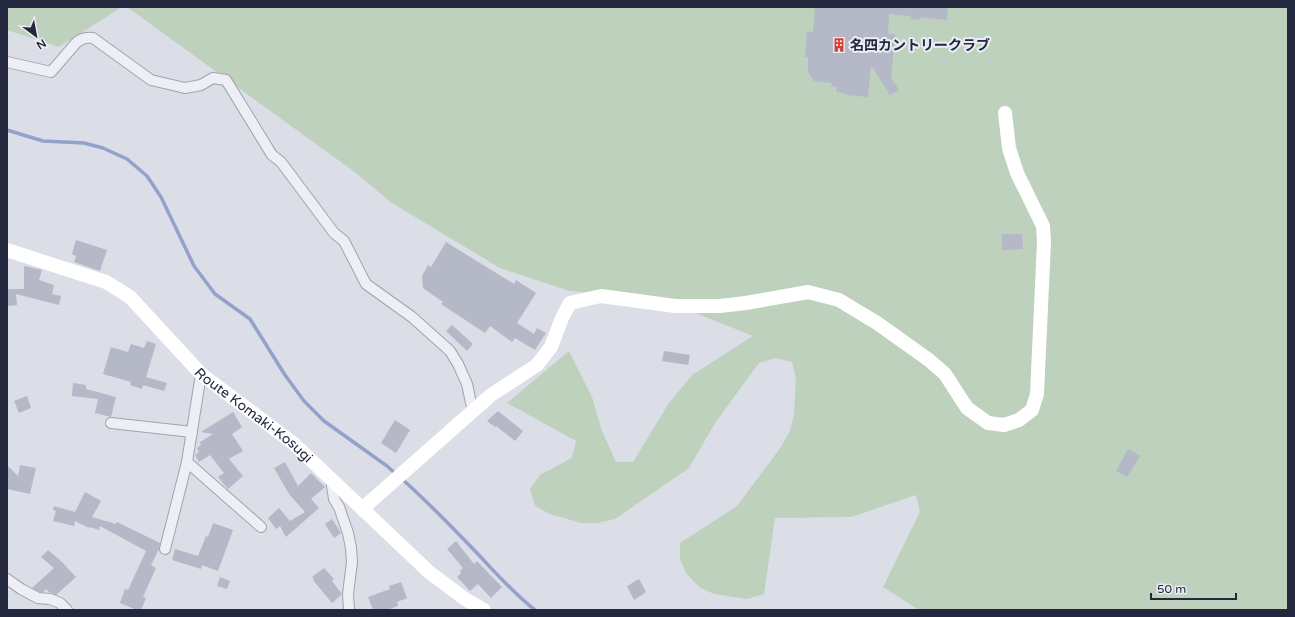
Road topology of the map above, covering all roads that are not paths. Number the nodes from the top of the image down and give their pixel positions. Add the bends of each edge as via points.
1 (7, 62) edge
2 (1005, 113) dead end
3 (7, 250) edge
4 (201, 374) junction
5 (474, 410) junction
6 (111, 423) dead end
7 (192, 432) junction
8 (187, 462) junction
9 (331, 479) junction
10 (362, 509) junction
11 (261, 527) dead end
12 (164, 550) dead end
13 (7, 579) edge
14 (67, 610) edge
15 (349, 610) edge
16 (484, 610) edge

1 - 5 street via 51,72 80,39 89,37 151,80 185,88 201,85 213,78 226,80 272,155 281,162 334,233 344,241 366,284 412,317 450,351 467,384
2 - 5 street via 1009,148 1017,173 1043,226 1044,242 1037,394 1032,410 1018,420 1004,425 988,423 968,408 945,374 929,360 839,300 808,292 720,306 675,306 601,296 570,304 551,347 537,366 491,395
3 - 4 street, Route Komaki-Kosugi via 106,282 130,297
4 - 7 street
4 - 9 street, Route Komaki-Kosugi via 293,443
5 - 10 street
6 - 7 street
7 - 8 street
8 - 11 street
8 - 12 street
9 - 10 street, Route Komaki-Kosugi
9 - 15 street via 334,499 348,533 351,548
10 - 16 street, Route Komaki-Kosugi via 429,572
13 - 14 street via 38,598 60,603

